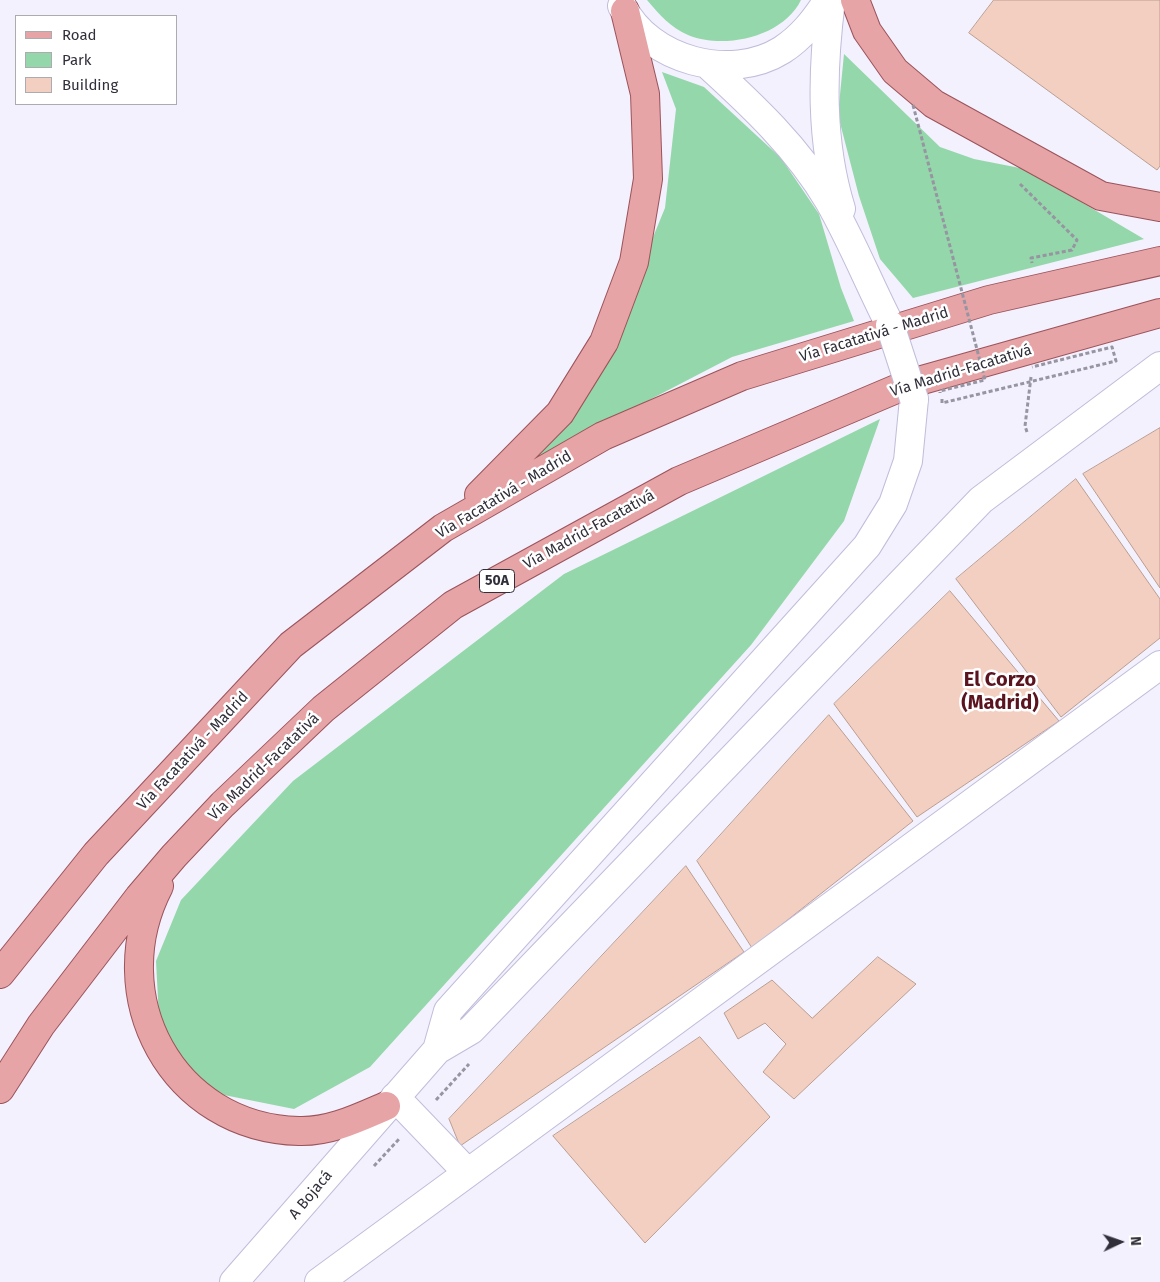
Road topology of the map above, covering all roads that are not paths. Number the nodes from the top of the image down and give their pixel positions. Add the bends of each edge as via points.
1 (830, 0) edge
2 (855, 0) edge
3 (622, 6) edge
4 (707, 64) junction
5 (1160, 207) edge
6 (1160, 262) edge
7 (868, 281) junction
8 (1160, 313) edge
9 (1160, 366) edge
10 (444, 528) junction
11 (1160, 665) edge
12 (174, 856) junction
13 (0, 974) edge
14 (437, 1050) junction
15 (0, 1089) edge
16 (391, 1101) junction
17 (467, 1172) junction
18 (234, 1282) edge
19 (319, 1282) edge

1 - 4 street via 810,27 781,50 745,64
1 - 7 street via 824,78 830,161 849,234
2 - 5 main road via 867,31 896,71 934,104 1101,196
3 - 4 street via 647,36 675,55
3 - 10 main road via 645,94 648,179 634,262 604,342 560,413 502,475
4 - 7 street via 767,121 802,162 846,231
6 - 10 main road, Vía Facatativá - Madrid via 989,300 742,376 603,436
7 - 14 street, bridge via 890,325 914,398 908,461 893,504 867,546 448,1010
8 - 12 main road, Vía Madrid-Facatativá / 50A via 908,384 679,481 454,604 323,709 223,804
9 - 14 street via 981,500 471,1030
10 - 13 main road, Vía Facatativá - Madrid via 291,645 96,854
11 - 17 street
12 - 15 main road, Vía Madrid-Facatativá / 50A via 41,1025
12 - 16 main road via 150,904 138,948 139,994 153,1038 178,1076 213,1106 254,1125 299,1131 344,1125
14 - 16 street, A Bojacá
16 - 17 street
16 - 18 street, A Bojacá
17 - 19 street

